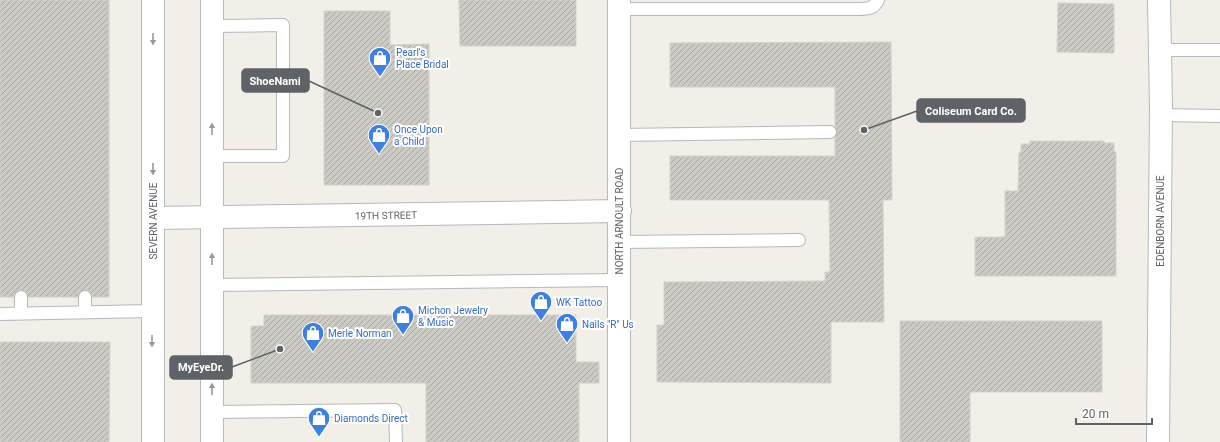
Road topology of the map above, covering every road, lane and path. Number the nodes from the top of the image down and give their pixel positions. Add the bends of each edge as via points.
1 (153, 0) edge
2 (212, 0) edge
3 (878, 0) edge
4 (1159, 0) edge
5 (686, 4) edge
6 (620, 5) edge
7 (212, 26) junction
8 (1160, 50) junction
9 (1220, 50) edge
10 (1160, 115) junction
11 (1220, 116) edge
12 (830, 132) dead end
13 (619, 135) junction
14 (212, 156) junction
15 (620, 211) junction
16 (212, 217) junction
17 (153, 218) junction
18 (799, 240) dead end
19 (620, 242) junction
20 (619, 280) junction
21 (212, 285) junction
22 (21, 297) dead end
23 (85, 297) dead end
24 (152, 311) junction
25 (85, 312) junction
26 (21, 313) junction
27 (0, 314) edge
28 (212, 412) junction
29 (153, 442) edge
30 (212, 442) edge
31 (396, 442) edge
32 (619, 442) edge
33 (1148, 442) edge
34 (1158, 442) edge

1 -> 17 street, SEVERN AVENUE
2 - 7 street
3 - 5 lane via 870,8 858,9
4 - 8 street, EDENBORN AVENUE
5 - 6 lane
6 - 13 street, NORTH ARNOULT ROAD
14 -> 7 street
7 - 14 lane via 282,26 283,125 283,156
8 - 9 lane
8 - 10 street, EDENBORN AVENUE
10 - 11 lane
10 - 34 street, EDENBORN AVENUE
12 - 13 lane
13 - 15 street, NORTH ARNOULT ROAD
14 - 16 street
15 - 16 street, 19TH STREET
15 - 19 street, NORTH ARNOULT ROAD
16 - 17 street, 19TH STREET
21 -> 16 street
17 - 24 street, SEVERN AVENUE
18 - 19 lane
19 - 20 street, NORTH ARNOULT ROAD
20 - 21 lane
20 - 32 street, NORTH ARNOULT ROAD
28 -> 21 street
22 - 26 lane
23 - 25 lane
24 - 25 lane
24 -> 29 street, SEVERN AVENUE
25 - 26 lane
26 - 27 lane
28 - 30 street
28 - 31 lane via 395,410
33 - 34 lane

